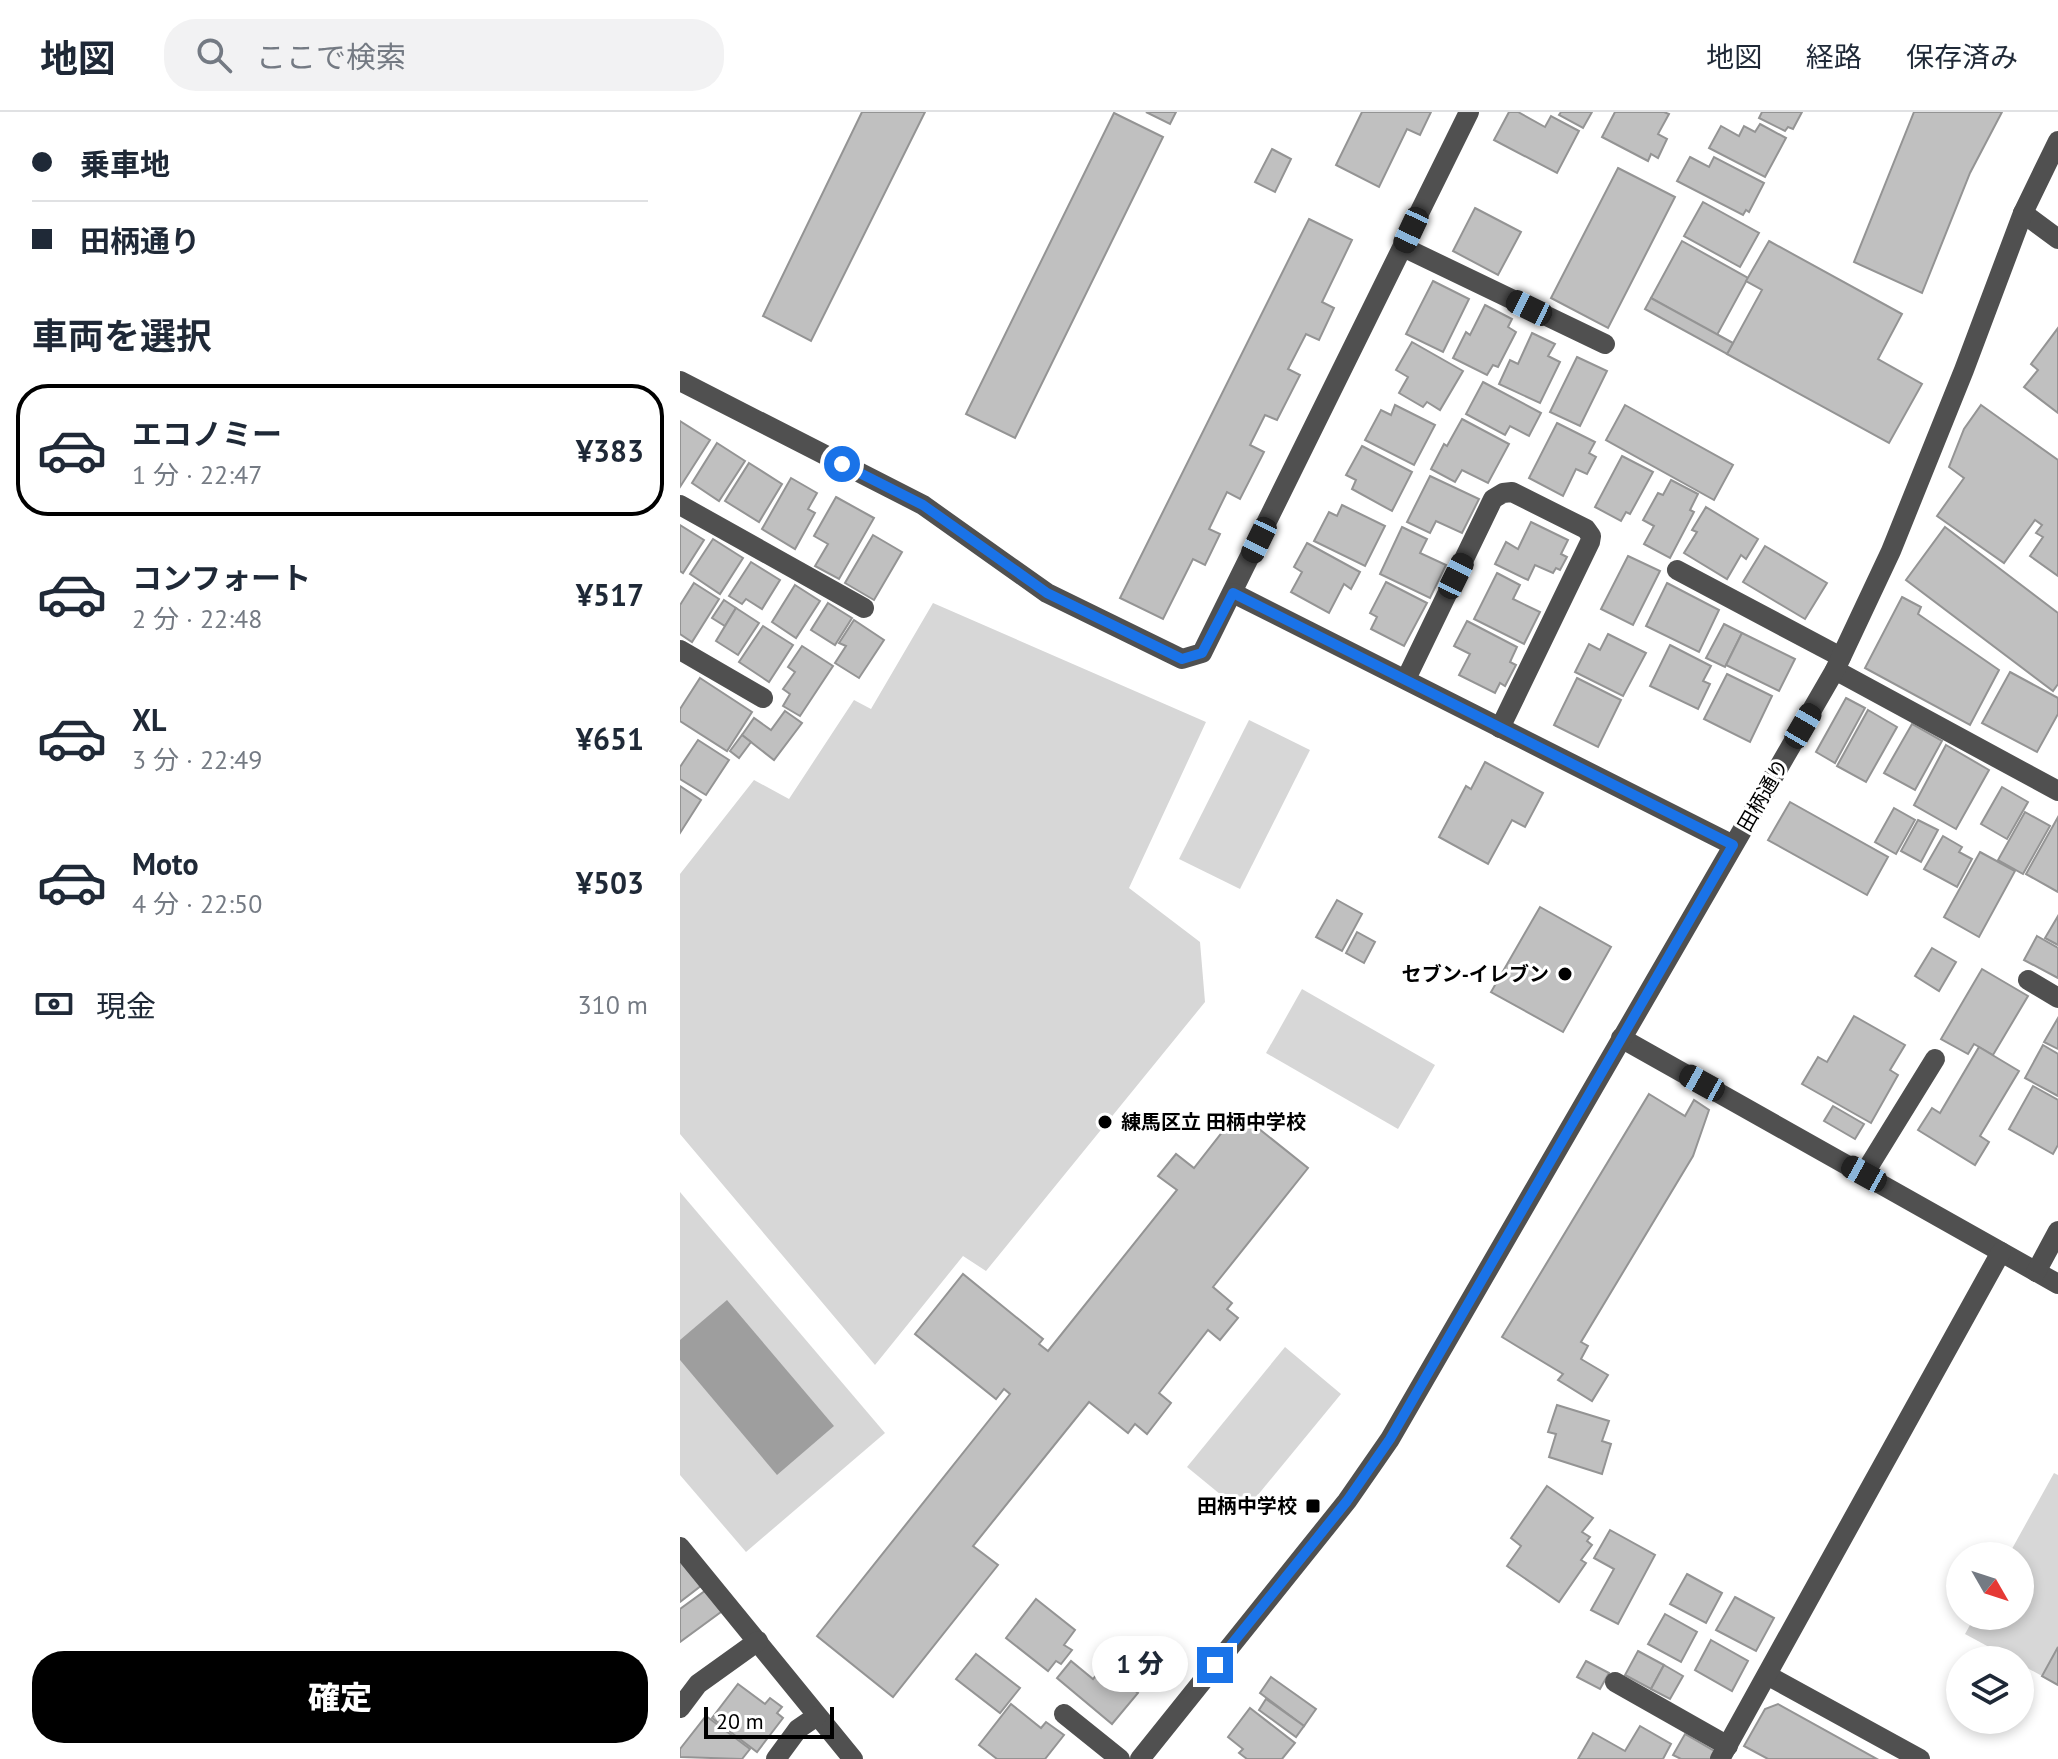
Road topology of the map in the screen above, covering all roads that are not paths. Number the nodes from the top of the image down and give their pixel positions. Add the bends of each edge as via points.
1 (1469, 112) edge
2 (2058, 141) edge
3 (2023, 213) junction
4 (2058, 239) edge
5 (1403, 247) junction
6 (1605, 344) dead end
7 (680, 381) edge
8 (680, 505) edge
9 (1677, 570) dead end
10 (1233, 593) junction
11 (864, 608) dead end
12 (680, 650) edge
13 (1838, 664) junction
14 (1406, 679) junction
15 (763, 698) dead end
16 (1500, 728) junction
17 (2057, 787) edge
18 (1733, 845) junction
19 (2028, 980) dead end
20 (2058, 998) edge
21 (1621, 1038) junction
22 (1935, 1059) dead end
23 (1864, 1174) junction
24 (2058, 1231) edge
25 (2001, 1252) junction
26 (2036, 1272) junction
27 (2058, 1284) edge
28 (680, 1547) edge
29 (758, 1641) junction
30 (1767, 1675) junction
31 (1615, 1682) dead end
32 (680, 1708) edge
33 (1064, 1714) dead end
34 (817, 1716) junction
35 (1724, 1752) edge
36 (776, 1759) edge
37 (853, 1759) edge
38 (1120, 1759) edge
39 (1140, 1759) edge
40 (1920, 1759) edge

1 - 5 street
2 - 3 street, 田柄通り
3 - 4 street
3 - 13 street, 田柄通り via 1891,551
5 - 6 street
5 - 10 street
7 - 10 street via 923,505 1047,593 1182,659 1202,653
8 - 11 street
9 - 13 street
10 - 14 street
12 - 15 street
13 - 17 street
13 - 18 street, 田柄通り
14 - 16 street
14 - 16 street via 1493,499 1512,492 1586,529 1590,542
16 - 18 street
18 - 21 street, 田柄通り
19 - 20 street
21 - 23 street
21 - 39 street, 田柄通り via 1373,1466
22 - 23 street
23 - 25 street
24 - 26 street
25 - 26 street
25 - 30 street
26 - 27 street
28 - 29 street
29 - 32 street via 698,1684
29 - 34 street
30 - 35 street
30 - 40 street
31 - 35 street
33 - 38 street
34 - 36 street via 798,1729
34 - 37 street

